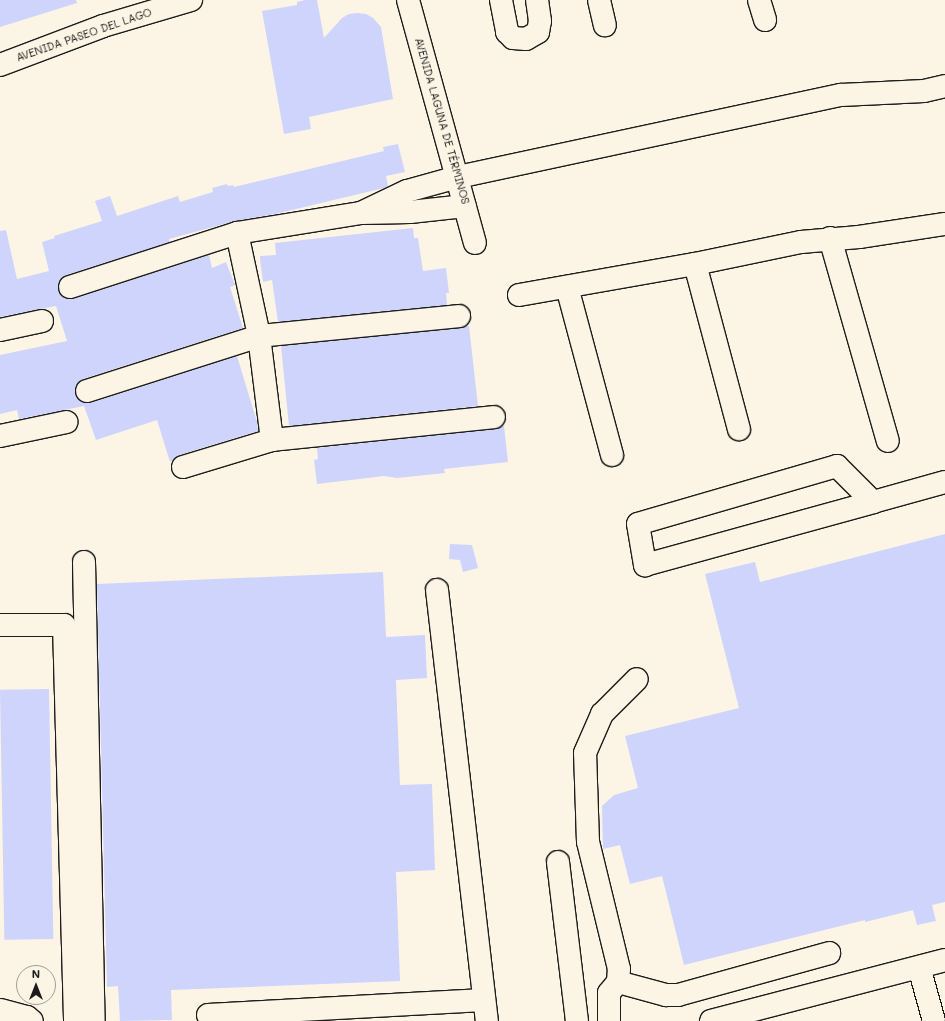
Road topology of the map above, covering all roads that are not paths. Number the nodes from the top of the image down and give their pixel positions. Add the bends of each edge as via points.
1 (191, 0) edge
2 (408, 0) edge
3 (501, 0) edge
4 (537, 0) edge
5 (599, 0) edge
6 (605, 25) dead end
7 (0, 65) edge
8 (945, 86) edge
9 (458, 177) junction
10 (466, 206) junction
11 (361, 213) junction
12 (945, 224) edge
13 (237, 233) junction
14 (830, 238) junction
15 (475, 243) dead end
16 (695, 264) junction
17 (70, 287) dead end
18 (567, 287) junction
19 (519, 295) dead end
20 (459, 316) dead end
21 (42, 321) dead end
22 (0, 330) edge
23 (259, 336) junction
24 (87, 391) dead end
25 (494, 417) dead end
26 (66, 422) dead end
27 (738, 429) dead end
28 (0, 436) edge
29 (272, 440) junction
30 (888, 441) dead end
31 (612, 455) dead end
32 (183, 467) dead end
33 (945, 482) edge
34 (873, 502) junction
35 (84, 562) dead end
36 (437, 590) dead end
37 (0, 625) edge
38 (637, 679) dead end
39 (558, 862) dead end
40 (829, 953) dead end
41 (945, 960) edge
42 (919, 967) junction
43 (618, 982) junction
44 (0, 1010) edge
45 (485, 1011) edge
46 (208, 1015) dead end
47 (32, 1021) edge
48 (76, 1021) edge
49 (94, 1021) edge
50 (577, 1021) edge
51 (609, 1021) edge
52 (711, 1021) edge
53 (934, 1021) edge

1 - 7 street, AVENIDA PASEO DEL LAGO via 96,28
2 - 9 street, AVENIDA LAGUNA DE TÉRMINOS
3 - 4 street via 507,32 513,38 526,39 538,32 540,21
5 - 6 street
8 - 9 street via 924,91 841,95
9 - 10 street, AVENIDA LAGUNA DE TÉRMINOS
9 - 11 street via 407,191
10 - 11 street via 410,212
10 - 15 street, AVENIDA LAGUNA DE TÉRMINOS
11 - 13 street
12 - 14 street via 859,237
13 - 17 street
13 - 23 street
14 - 16 street
14 - 30 street
16 - 18 street
16 - 27 street
18 - 19 street
18 - 31 street
20 - 23 street
21 - 22 street
23 - 24 street
23 - 29 street
25 - 29 street
26 - 28 street
29 - 32 street
33 - 34 street
34 - 34 street via 837,466 638,524 645,565
35 - 49 street
36 - 45 street
37 - 48 street via 64,625
38 - 43 street via 602,714 585,753 588,842 619,968
39 - 50 street
40 - 43 street via 678,995 666,995
41 - 42 street
42 - 52 street
42 - 53 street
43 - 51 street via 609,993
44 - 47 street via 27,1017
45 - 46 street

